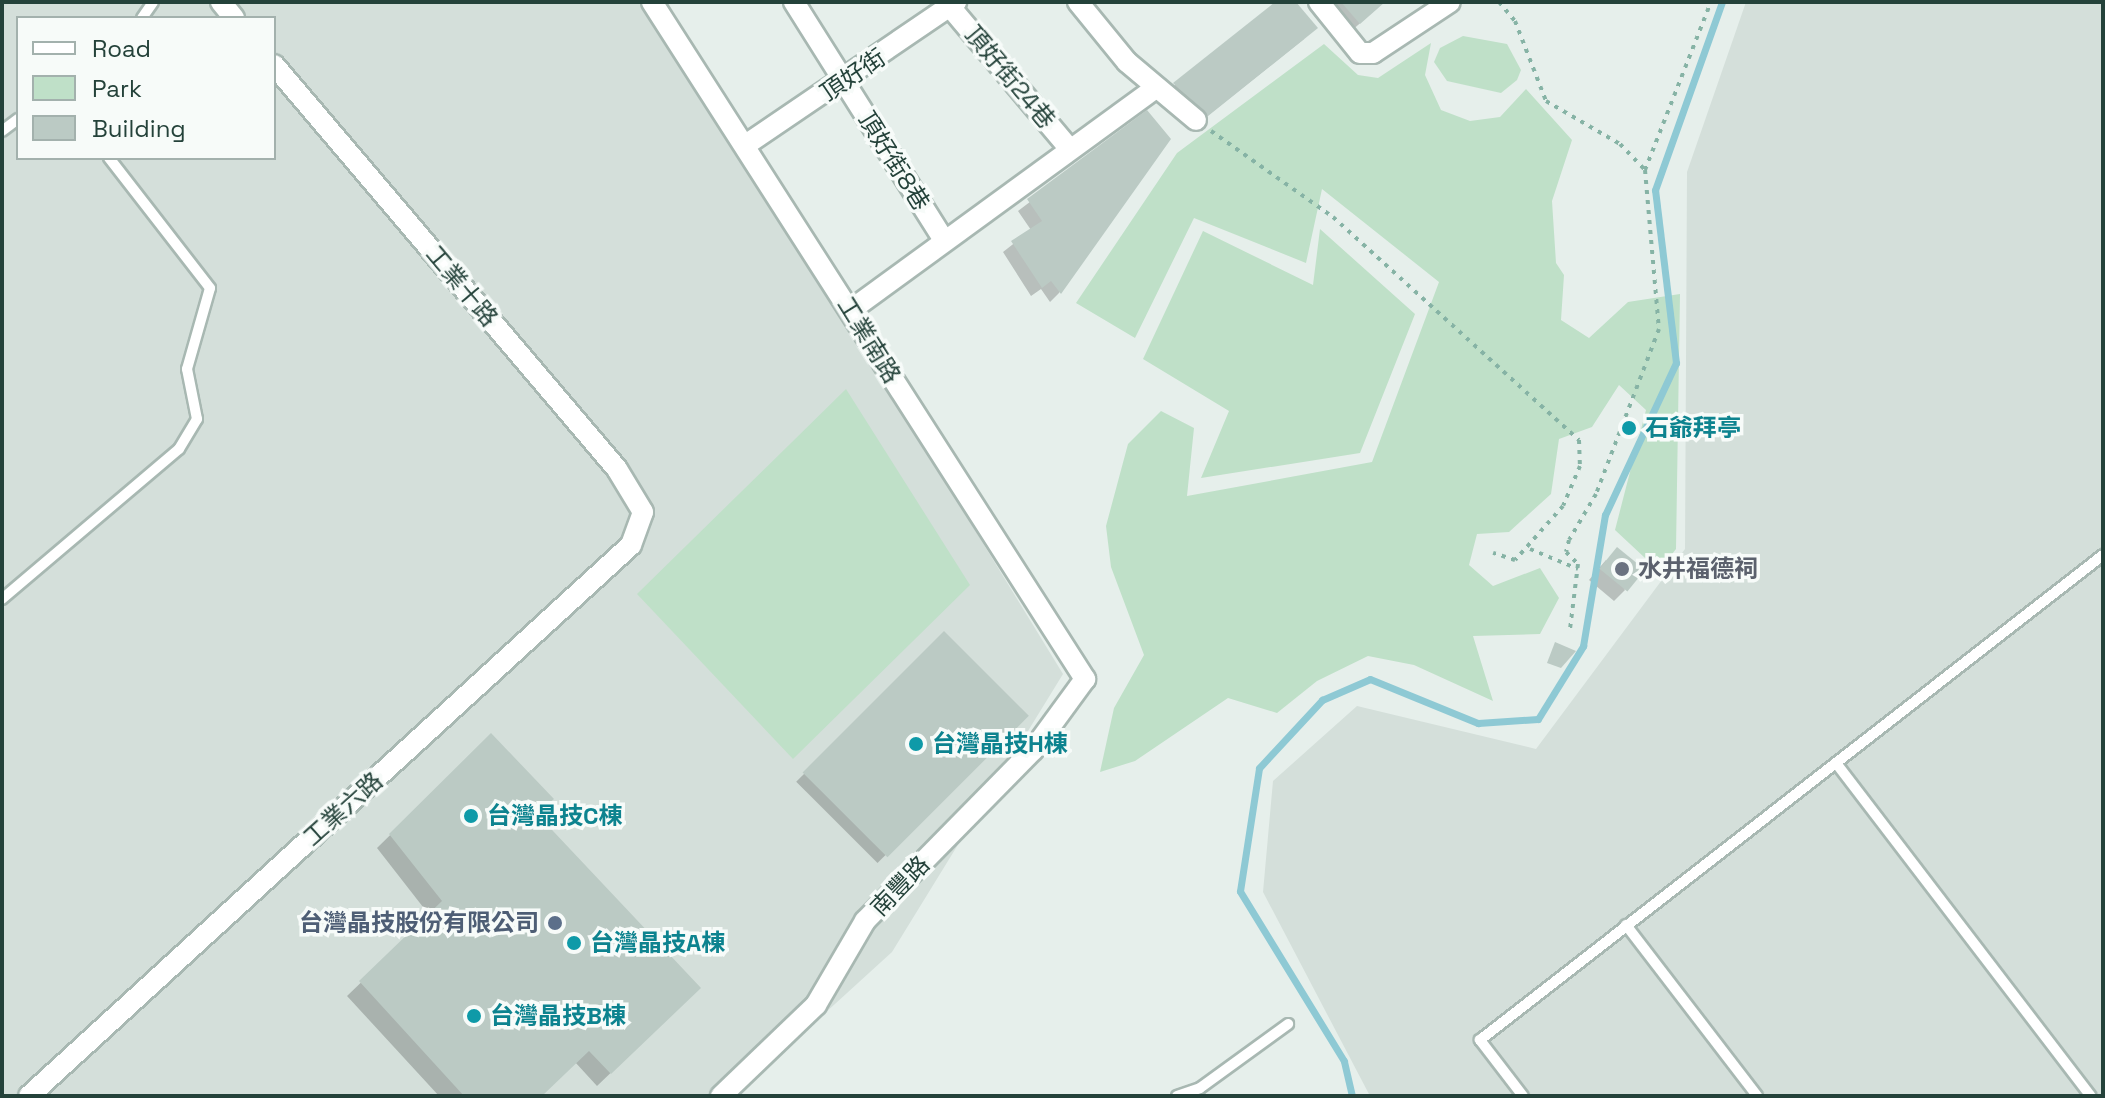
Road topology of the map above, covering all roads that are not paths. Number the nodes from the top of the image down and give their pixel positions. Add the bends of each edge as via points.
1 (652, 2) edge
2 (794, 2) edge
3 (1078, 2) edge
4 (1319, 2) edge
5 (1450, 2) edge
6 (951, 4) edge
7 (276, 67) edge
8 (845, 82) junction
9 (1155, 88) junction
10 (1196, 120) road end
11 (747, 144) junction
12 (1069, 148) junction
13 (111, 160) edge
14 (944, 240) junction
15 (851, 310) junction
16 (643, 512) joint
17 (2103, 555) edge
18 (2, 599) edge
19 (1085, 679) joint
20 (1836, 763) junction
21 (1626, 925) junction
22 (1288, 1024) dead end
23 (29, 1096) edge
24 (721, 1096) edge
25 (1177, 1096) edge
26 (1523, 1096) edge
27 (1757, 1096) edge
28 (2091, 1096) edge

1 - 11 street, 工業南路
2 - 8 street, 頂好街8巷
3 - 9 street
4 - 5 street via 1360,53 1373,53
6 - 8 street, 頂好街
6 - 12 street, 頂好街24巷
7 - 16 street, 工業十路 via 617,469
8 - 11 street, 頂好街
8 - 14 street, 頂好街8巷
9 - 10 street
9 - 12 street
11 - 15 street, 工業南路
12 - 14 street
13 - 18 lane via 210,288 187,369 197,419 179,449
14 - 15 street
15 - 19 street, 工業南路
16 - 23 street, 工業六路 via 631,545
17 - 20 lane
19 - 24 street, 南豐路 via 1033,750 865,921 816,1005
20 - 21 lane
20 - 28 lane
21 - 26 lane via 1480,1040
21 - 27 lane
22 - 25 lane via 1200,1088

